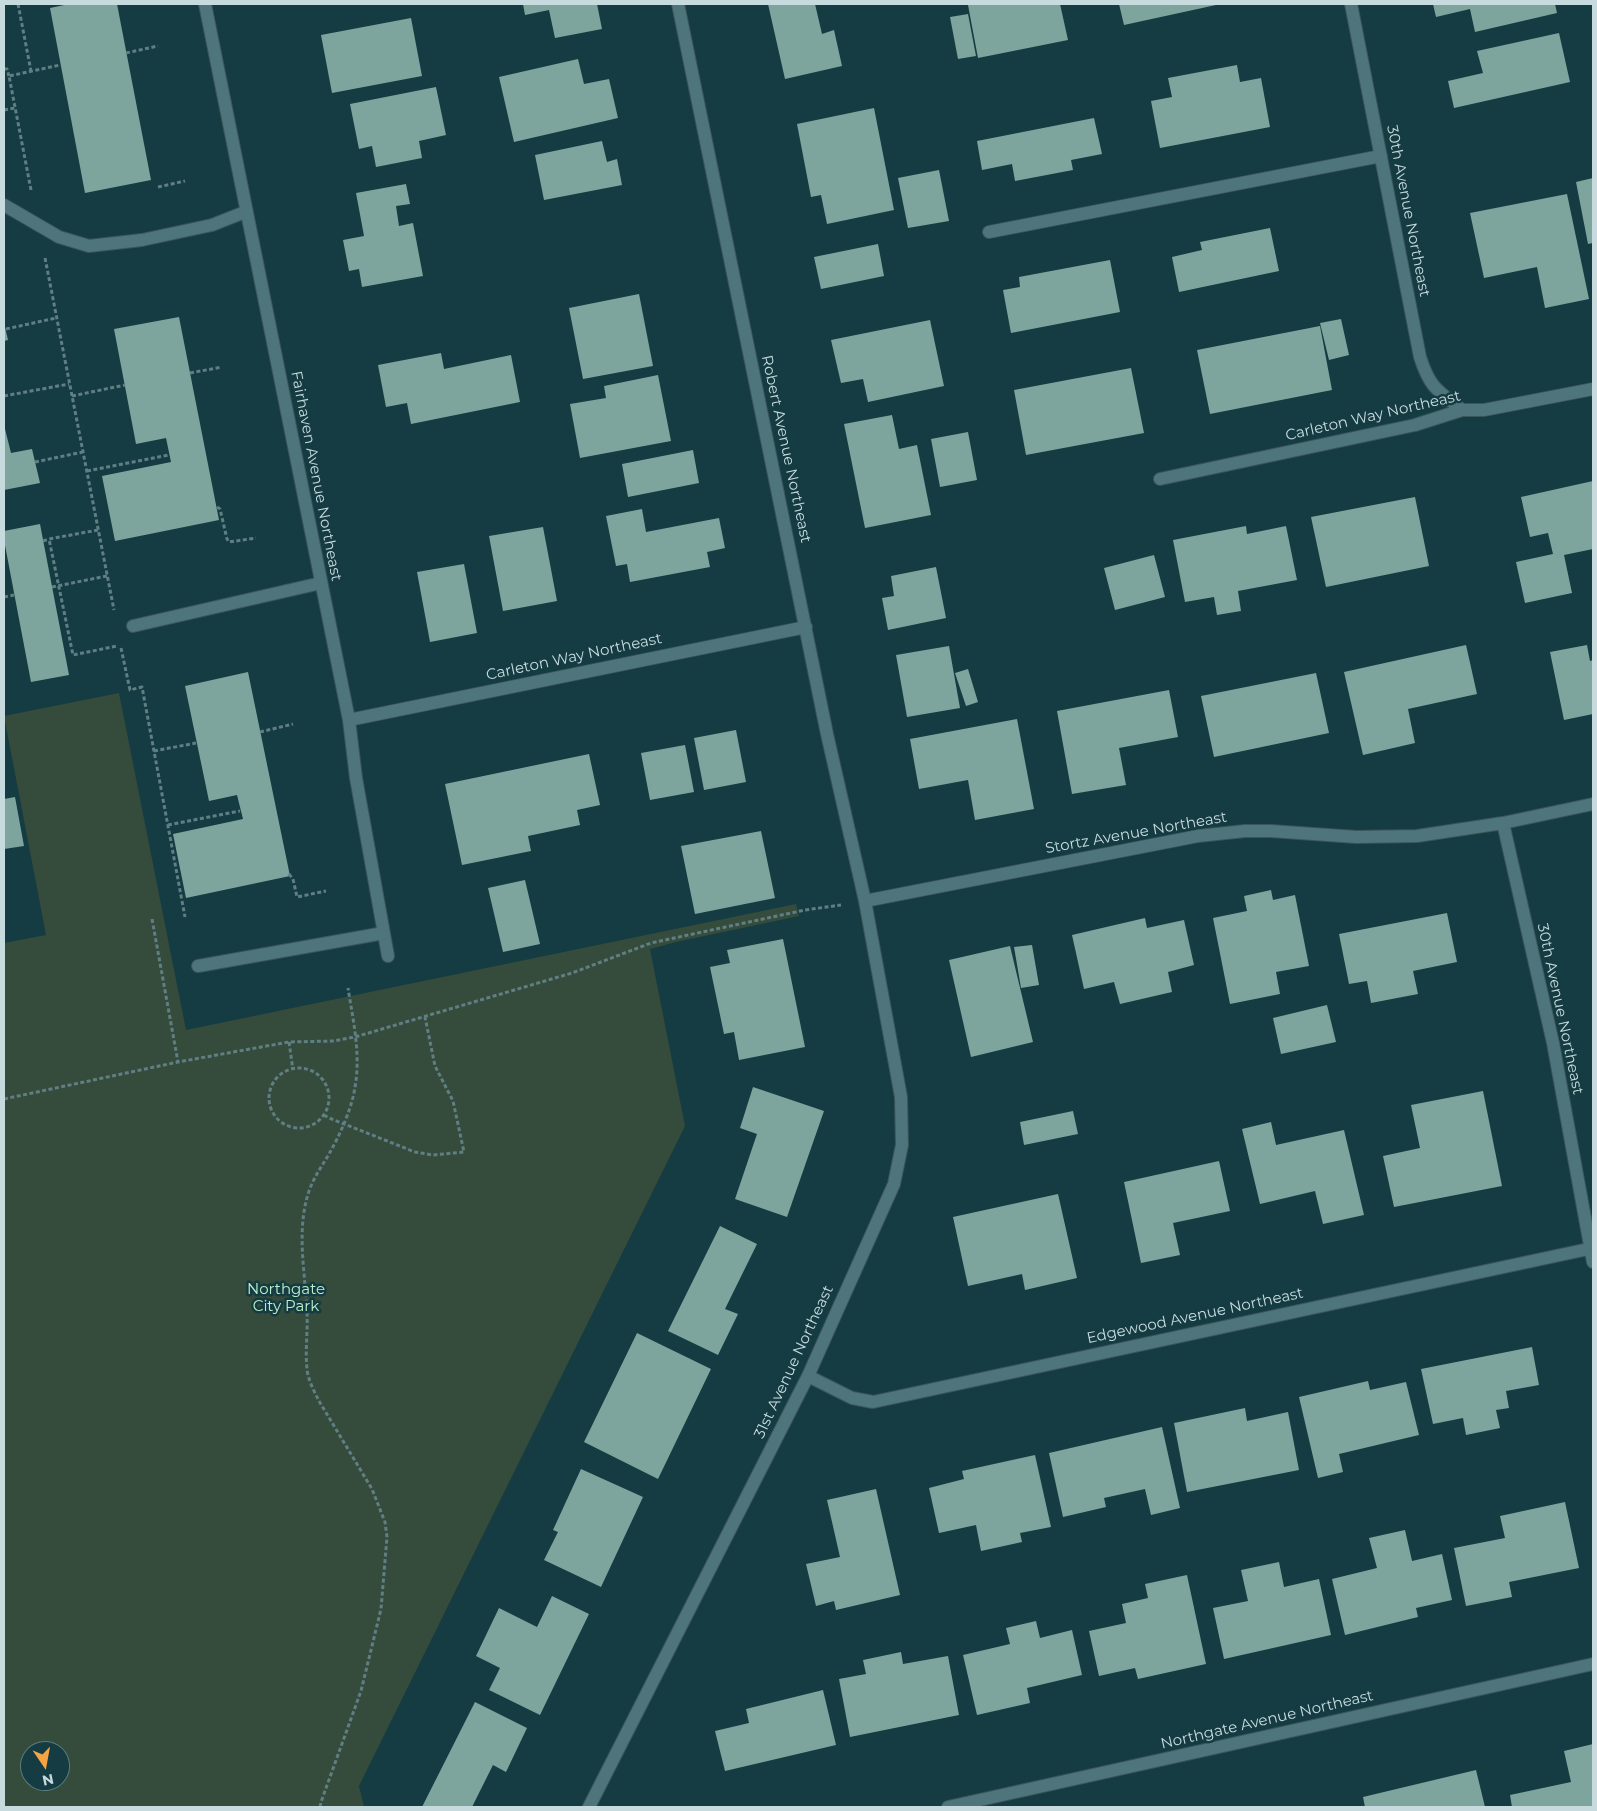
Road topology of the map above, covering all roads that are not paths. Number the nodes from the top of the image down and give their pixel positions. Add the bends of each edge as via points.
1 (204, 4) edge
2 (678, 4) edge
3 (1350, 4) edge
4 (1381, 156) junction
5 (4, 205) edge
6 (245, 212) junction
7 (989, 232) dead end
8 (1593, 389) edge
9 (1462, 410) junction
10 (1160, 479) dead end
11 (321, 583) junction
12 (133, 626) dead end
13 (806, 627) junction
14 (349, 720) junction
15 (1593, 804) edge
16 (1503, 823) junction
17 (865, 901) junction
18 (384, 934) junction
19 (388, 956) dead end
20 (198, 966) dead end
21 (1592, 1248) edge
22 (1593, 1262) edge
23 (808, 1376) junction
24 (1593, 1664) edge
25 (589, 1807) edge
26 (948, 1807) edge

1 - 6 street, Fairhaven Avenue Northeast
2 - 13 street, Robert Avenue Northeast
3 - 4 street, 30th Avenue Northeast
4 - 7 street
4 - 9 street, 30th Avenue Northeast via 1426,376 1434,389
5 - 6 street via 59,237 89,246 142,240 212,225
6 - 11 street, Fairhaven Avenue Northeast
8 - 9 street, Carleton Way Northeast via 1484,410
9 - 10 street, Carleton Way Northeast via 1415,426
11 - 12 street
11 - 14 street, Fairhaven Avenue Northeast
13 - 14 street, Carleton Way Northeast
13 - 17 street, Robert Avenue Northeast
14 - 18 street, Fairhaven Avenue Northeast
15 - 16 street, Stortz Avenue Northeast
16 - 17 street, Stortz Avenue Northeast via 1417,836 1356,838 1253,831 1198,836
16 - 21 street, 30th Avenue Northeast via 1553,1043
17 - 23 street, 31st Avenue Northeast via 901,1097 902,1145 894,1184
18 - 19 street, Fairhaven Avenue Northeast
18 - 20 street
21 - 22 street, 30th Avenue Northeast
21 - 23 street, Edgewood Avenue Northeast via 873,1402 852,1398
23 - 25 street, 31st Avenue Northeast
24 - 26 street, Northgate Avenue Northeast

